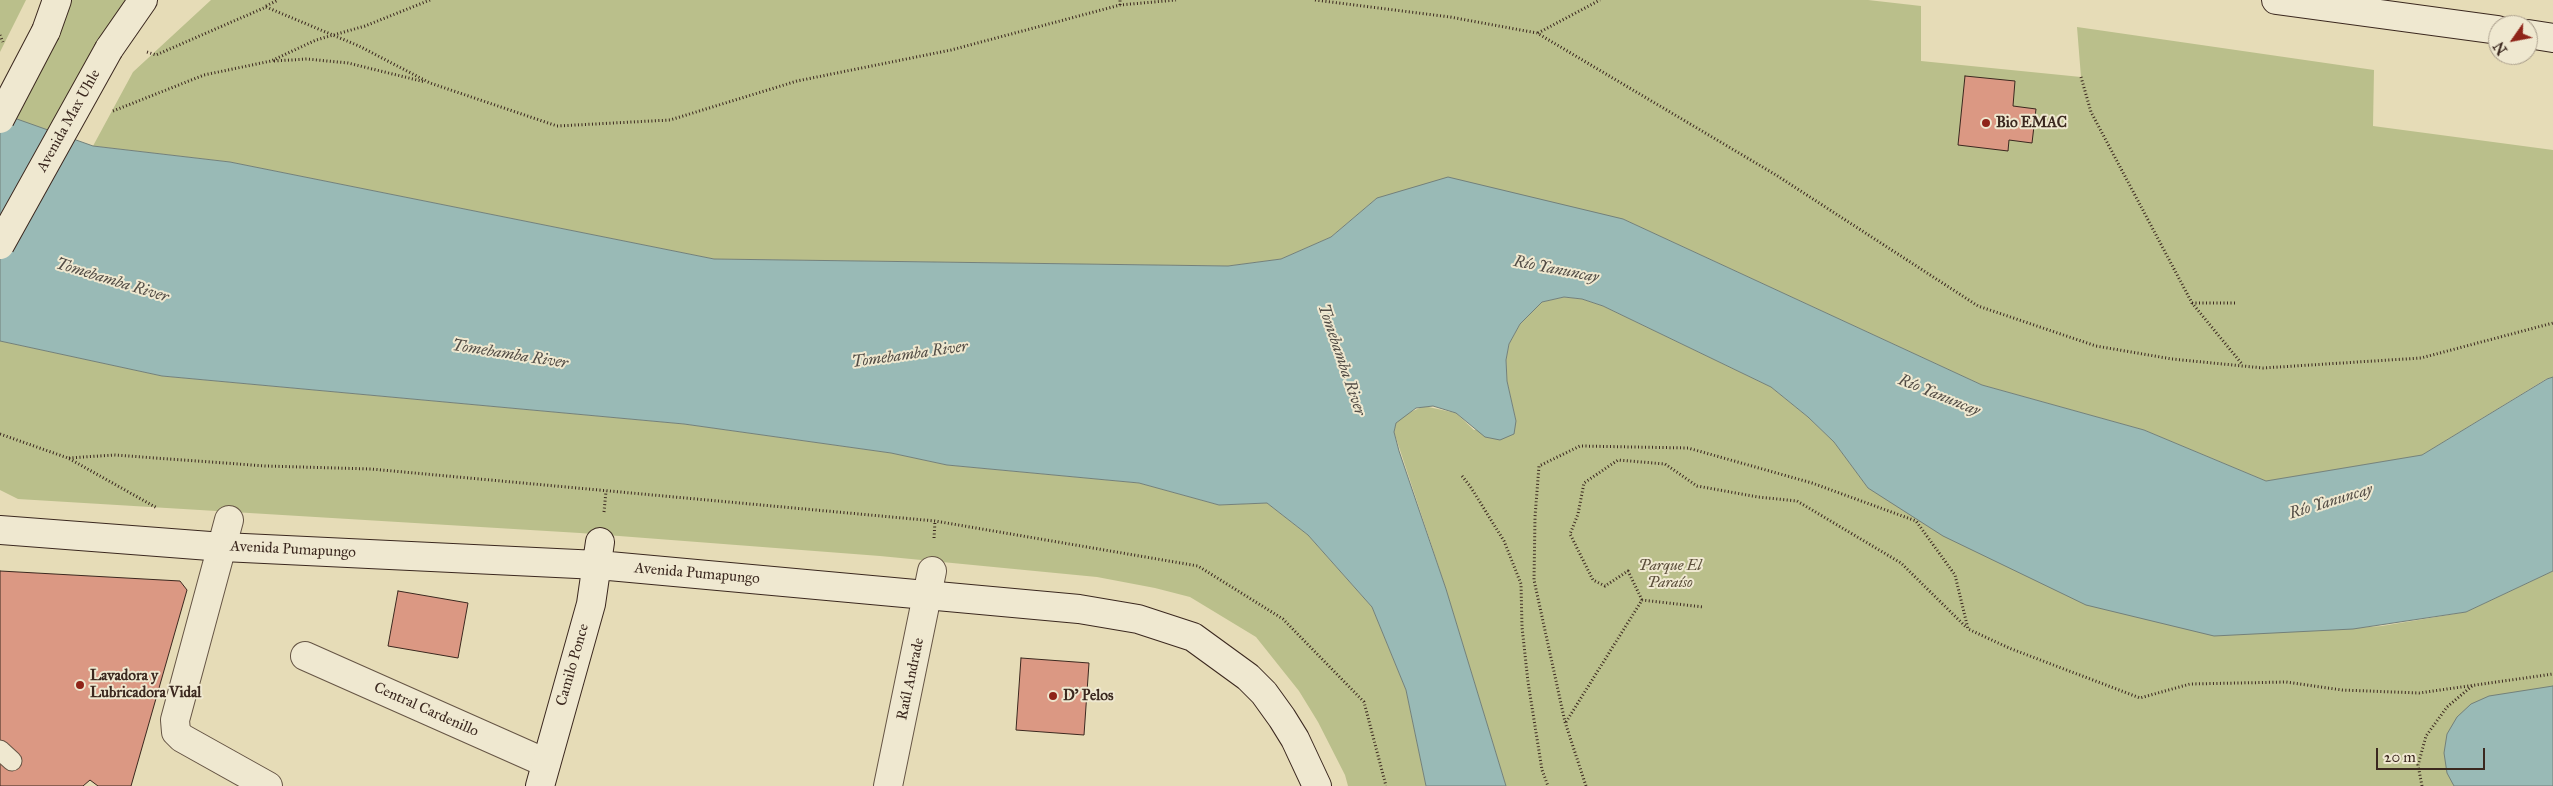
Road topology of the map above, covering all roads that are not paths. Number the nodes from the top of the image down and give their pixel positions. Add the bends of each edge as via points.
1 (57, 0) edge
2 (143, 0) edge
3 (2276, 0) edge
4 (2488, 29) edge
5 (2538, 36) edge
6 (2553, 38) edge
7 (0, 119) edge
8 (0, 245) edge
9 (229, 520) dead end
10 (0, 530) edge
11 (222, 547) junction
12 (599, 554) junction
13 (930, 582) junction
14 (305, 656) dead end
15 (543, 775) edge
16 (268, 786) edge
17 (888, 786) edge
18 (1317, 786) edge

1 - 7 main road, bridge via 46,31
2 - 8 main road, Avenida Max Uhle, bridge via 112,44
3 - 4 main road
5 - 6 main road
9 - 11 main road
10 - 11 main road, Avenida Pumapungo
11 - 12 main road, Avenida Pumapungo
11 - 16 main road via 174,720 176,732
12 - 13 main road, Avenida Pumapungo
12 - 15 main road, Camilo Ponce via 591,604
13 - 17 main road, Raúl Andrade
13 - 18 main road, Avenida Pumapungo via 1138,619 1193,638 1248,677 1264,693 1295,739
14 - 15 main road, Central Cardenillo

